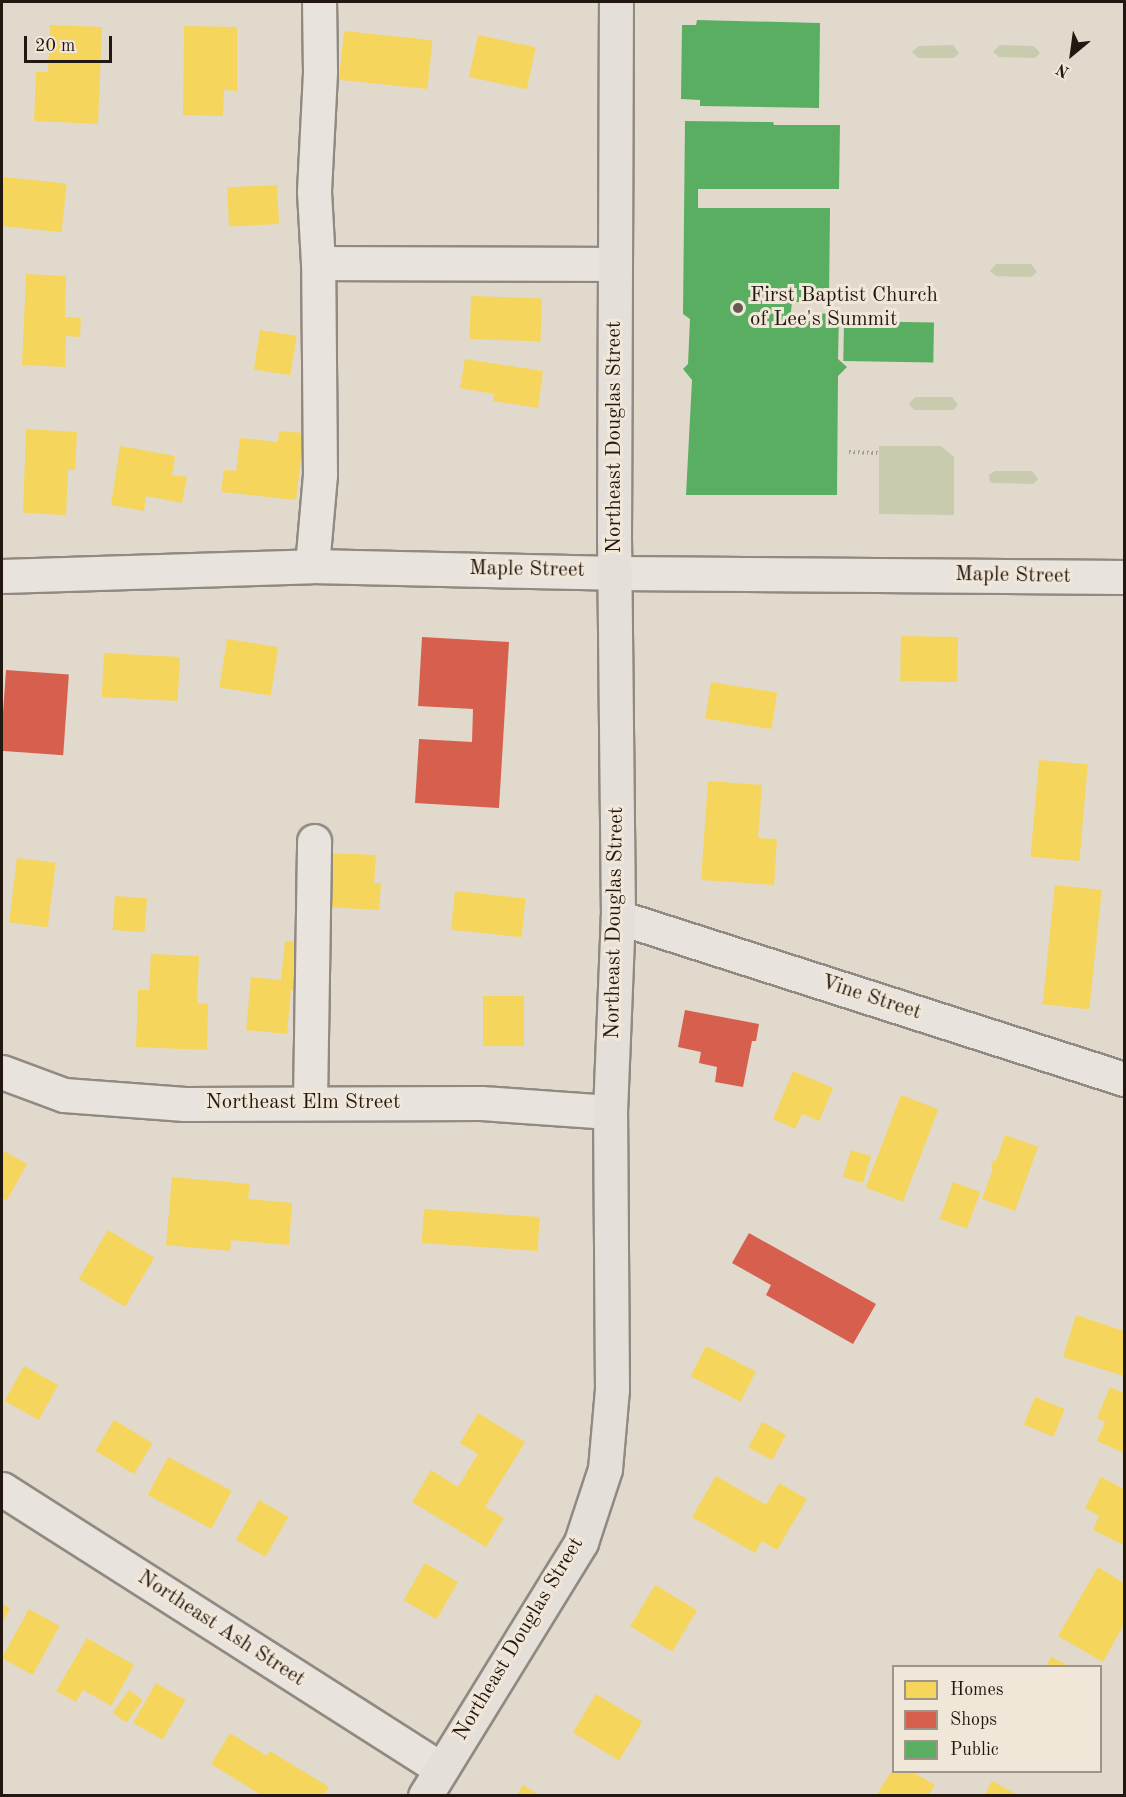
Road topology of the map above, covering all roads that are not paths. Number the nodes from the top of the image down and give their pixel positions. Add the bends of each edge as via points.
1 (319, 2) edge
2 (616, 2) edge
3 (318, 263) junction
4 (614, 264) junction
5 (312, 566) junction
6 (615, 573) junction
7 (2, 576) edge
8 (1125, 577) edge
9 (314, 841) dead end
10 (618, 917) junction
11 (2, 1071) edge
12 (1125, 1079) edge
13 (310, 1102) junction
14 (610, 1112) junction
15 (2, 1489) edge
16 (433, 1782) edge

1 - 3 street via 314,191
2 - 4 main road, Northeast Douglas Street
3 - 4 street
3 - 5 street via 320,475
4 - 6 main road, Northeast Douglas Street
5 - 6 street, Maple Street
5 - 7 street, Maple Street
6 - 8 street, Maple Street
6 - 10 main road, Northeast Douglas Street
9 - 13 street
10 - 12 street, Vine Street
10 - 14 main road, Northeast Douglas Street
11 - 13 street, Northeast Elm Street via 64,1095 185,1104
13 - 14 street, Northeast Elm Street via 481,1103
14 - 16 main road, Northeast Douglas Street via 612,1389 605,1469 581,1542
15 - 16 street, Northeast Ash Street

